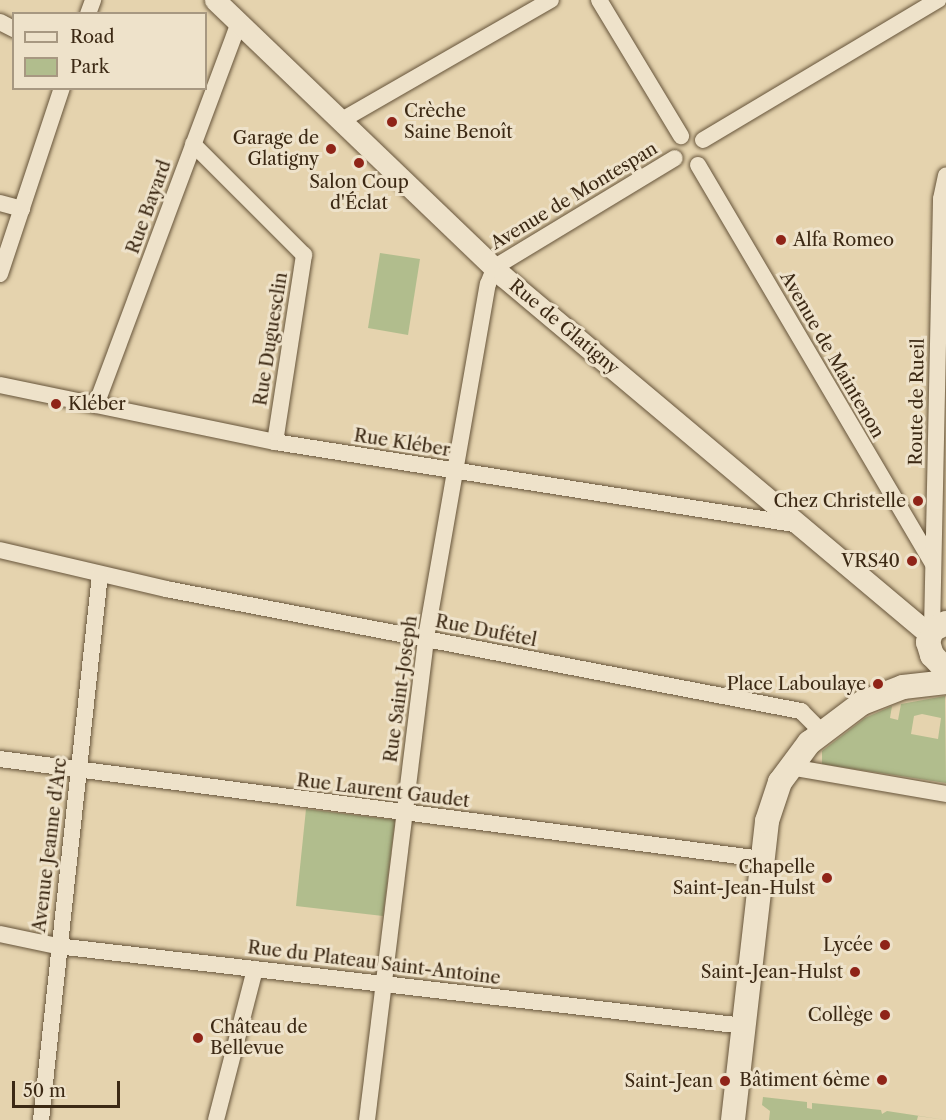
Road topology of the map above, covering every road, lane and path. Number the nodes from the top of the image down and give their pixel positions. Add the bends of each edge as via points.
1 (215, 0) edge
2 (551, 0) edge
3 (599, 0) edge
4 (938, 0) edge
5 (239, 23) junction
6 (61, 90) edge
7 (342, 120) junction
8 (681, 136) junction
9 (703, 140) junction
10 (193, 144) junction
11 (675, 158) junction
12 (698, 165) junction
13 (946, 176) edge
14 (0, 203) edge
15 (22, 209) junction
16 (495, 267) junction
17 (0, 274) edge
18 (0, 384) edge
19 (96, 405) junction
20 (275, 442) junction
21 (456, 471) junction
22 (801, 525) junction
23 (0, 550) edge
24 (933, 564) junction
25 (100, 574) junction
26 (940, 587) edge
27 (426, 639) junction
28 (937, 642) edge
29 (946, 682) edge
30 (903, 687) junction
31 (821, 731) junction
32 (0, 759) edge
33 (790, 767) junction
34 (78, 772) junction
35 (946, 794) edge
36 (404, 812) junction
37 (762, 859) junction
38 (0, 934) edge
39 (57, 946) junction
40 (255, 969) junction
41 (383, 984) junction
42 (744, 1026) junction
43 (41, 1120) edge
44 (216, 1120) edge
45 (367, 1120) edge
46 (732, 1120) edge

1 - 5 street, Rue de Glatigny
2 - 7 street
3 - 8 street
4 - 9 street
5 - 7 street, Rue de Glatigny
5 - 10 street, Rue Bayard
6 - 15 street
7 - 16 street, Rue de Glatigny
8 - 9 street via 690,134
8 - 11 street via 673,148
9 - 12 street via 706,151
10 - 19 street, Rue Bayard
10 - 20 street, Rue Duguesclin via 304,255
11 - 12 street via 682,165
11 - 16 street, Avenue de Montespan
12 - 24 street, Avenue de Maintenon
13 - 24 street, Route de Rueil via 941,189
14 - 15 street
15 - 17 street
16 - 21 street, Rue Saint-Joseph via 488,285
16 - 22 street, Rue de Glatigny
18 - 19 street, Rue Kléber
19 - 20 street, Rue Kléber
20 - 21 street, Rue Kléber
21 - 22 street, Rue Kléber
21 - 27 street, Rue Saint-Joseph
22 - 28 street, Rue de Glatigny
23 - 25 street, Rue Dufétel
24 - 26 street, Route de Rueil
25 - 27 street, Rue Dufétel
25 - 34 street, Avenue Jeanne d'Arc
26 - 28 street, Route de Rueil
27 - 31 street, Rue Dufétel via 801,711
27 - 36 street, Rue Saint-Joseph
28 - 30 main road
29 - 30 main road
30 - 31 main road via 861,703
31 - 33 main road
32 - 34 street, Rue Laurent Gaudet
33 - 35 street
33 - 37 main road via 772,802
34 - 36 street, Rue Laurent Gaudet
34 - 39 street, Avenue Jeanne d'Arc
36 - 37 street, Rue Laurent Gaudet
36 - 41 street, Rue Saint-Joseph
37 - 42 main road
38 - 39 street, Rue du Plateau Saint-Antoine
39 - 40 street, Rue du Plateau Saint-Antoine
39 - 43 street, Avenue Jeanne d'Arc
40 - 41 street, Rue du Plateau Saint-Antoine
40 - 44 street
41 - 42 street, Rue du Plateau Saint-Antoine
41 - 45 street, Rue Saint-Joseph
42 - 46 main road

